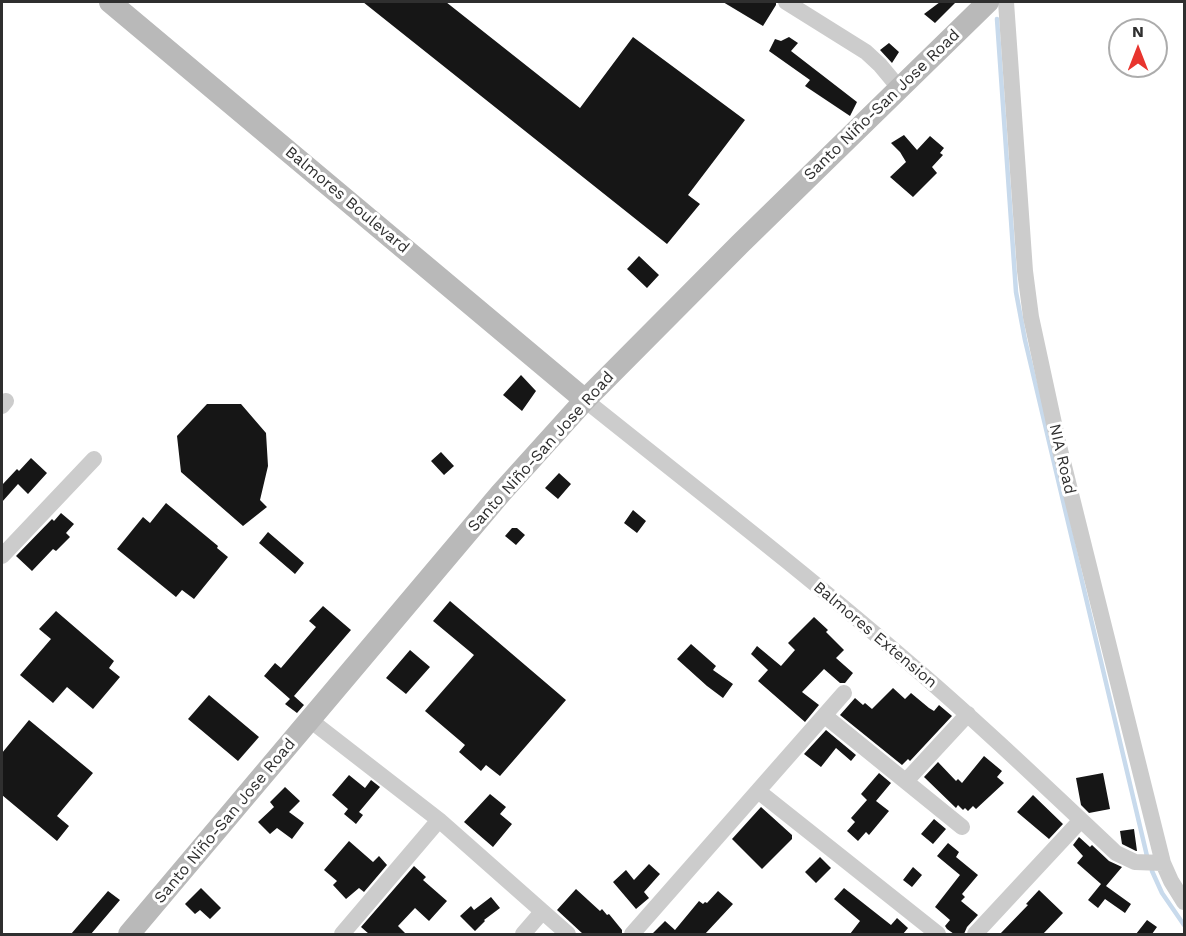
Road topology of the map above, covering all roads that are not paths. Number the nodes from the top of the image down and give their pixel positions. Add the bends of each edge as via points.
1 (110, 2) edge
2 (786, 2) edge
3 (988, 2) edge
4 (1005, 2) edge
5 (900, 89) junction
6 (585, 400) junction
7 (94, 459) dead end
8 (2, 556) edge
9 (844, 693) dead end
10 (968, 714) junction
11 (825, 716) junction
12 (310, 720) junction
13 (906, 781) junction
14 (758, 791) junction
15 (439, 820) junction
16 (1081, 820) junction
17 (962, 827) dead end
18 (1163, 863) junction
19 (1183, 897) edge
20 (542, 912) junction
21 (129, 934) edge
22 (342, 934) edge
23 (523, 934) edge
24 (568, 934) edge
25 (632, 934) edge
26 (938, 934) edge
27 (975, 934) edge

1 - 6 main road, Balmores Boulevard
2 - 5 street via 866,52
3 - 5 main road, Santo Niño-San Jose Road
4 - 18 street, NIA Road via 1031,317 1058,442
5 - 6 main road, Santo Niño-San Jose Road
6 - 10 street, Balmores Extension via 828,595
6 - 12 main road, Santo Niño-San Jose Road via 501,493
7 - 8 street
9 - 11 street
10 - 13 street
10 - 16 street, Balmores Extension
11 - 13 street
11 - 14 street
12 - 15 street
12 - 21 main road, Santo Niño-San Jose Road
13 - 17 street
14 - 25 street
14 - 26 street
15 - 20 street
15 - 22 street
16 - 18 street, Balmores Extension via 1125,859
16 - 27 street
18 - 19 street, NIA Road
20 - 23 street
20 - 24 street

